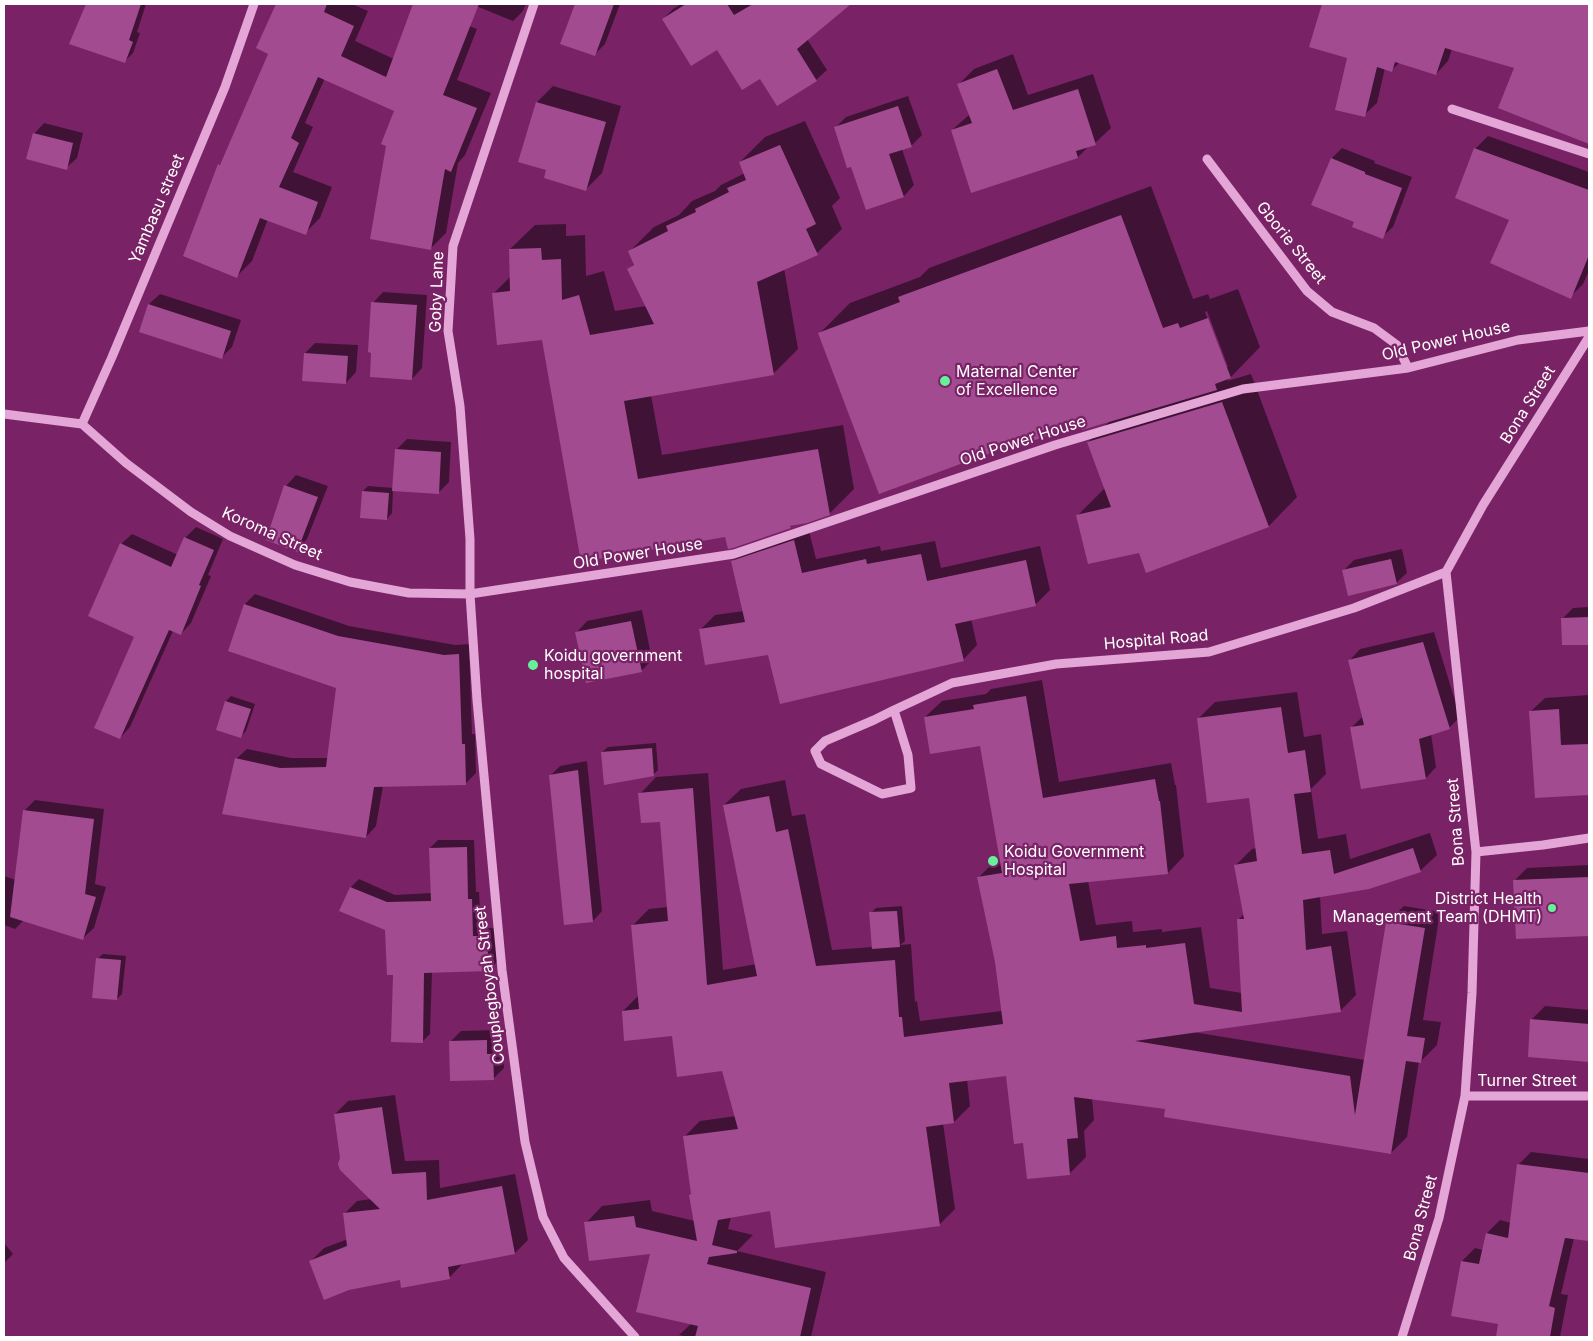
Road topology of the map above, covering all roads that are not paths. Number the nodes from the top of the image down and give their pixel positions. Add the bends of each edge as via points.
1 (254, 4) edge
2 (534, 4) edge
3 (1452, 109) dead end
4 (1589, 154) edge
5 (1207, 159) dead end
6 (1589, 331) edge
7 (1589, 337) edge
8 (1408, 368) junction
9 (4, 414) edge
10 (82, 424) junction
11 (1446, 572) junction
12 (470, 594) junction
13 (894, 710) junction
14 (1589, 838) edge
15 (1476, 852) junction
16 (1465, 1096) junction
17 (1589, 1096) edge
18 (636, 1337) edge
19 (1402, 1337) edge

1 - 10 street, Yambasu street via 225,87
2 - 12 street, Goby Lane via 453,246 448,331 460,406 470,539
3 - 4 street
5 - 8 street, Gborie Street via 1307,291 1332,312 1374,328 1397,345
6 - 8 street, Old Power House via 1518,340
7 - 11 street, Bona Street via 1483,505
8 - 12 street, Old Power House via 1242,389 1055,444 734,554
9 - 10 street
10 - 12 street, Koroma Street via 126,463 191,512 230,536 295,565 350,582 409,593
11 - 13 street, Hospital Road via 1354,608 1209,652 1056,664 952,683
11 - 15 street, Bona Street
12 - 18 street, Couplegboyah Street via 502,970 525,1142 543,1217 564,1258
13 - 13 street, Hospital Road via 825,741 815,751 821,764 882,794 910,788 908,755
14 - 15 street
15 - 16 street, Bona Street
16 - 17 street, Turner Street
16 - 19 street, Bona Street via 1439,1218

